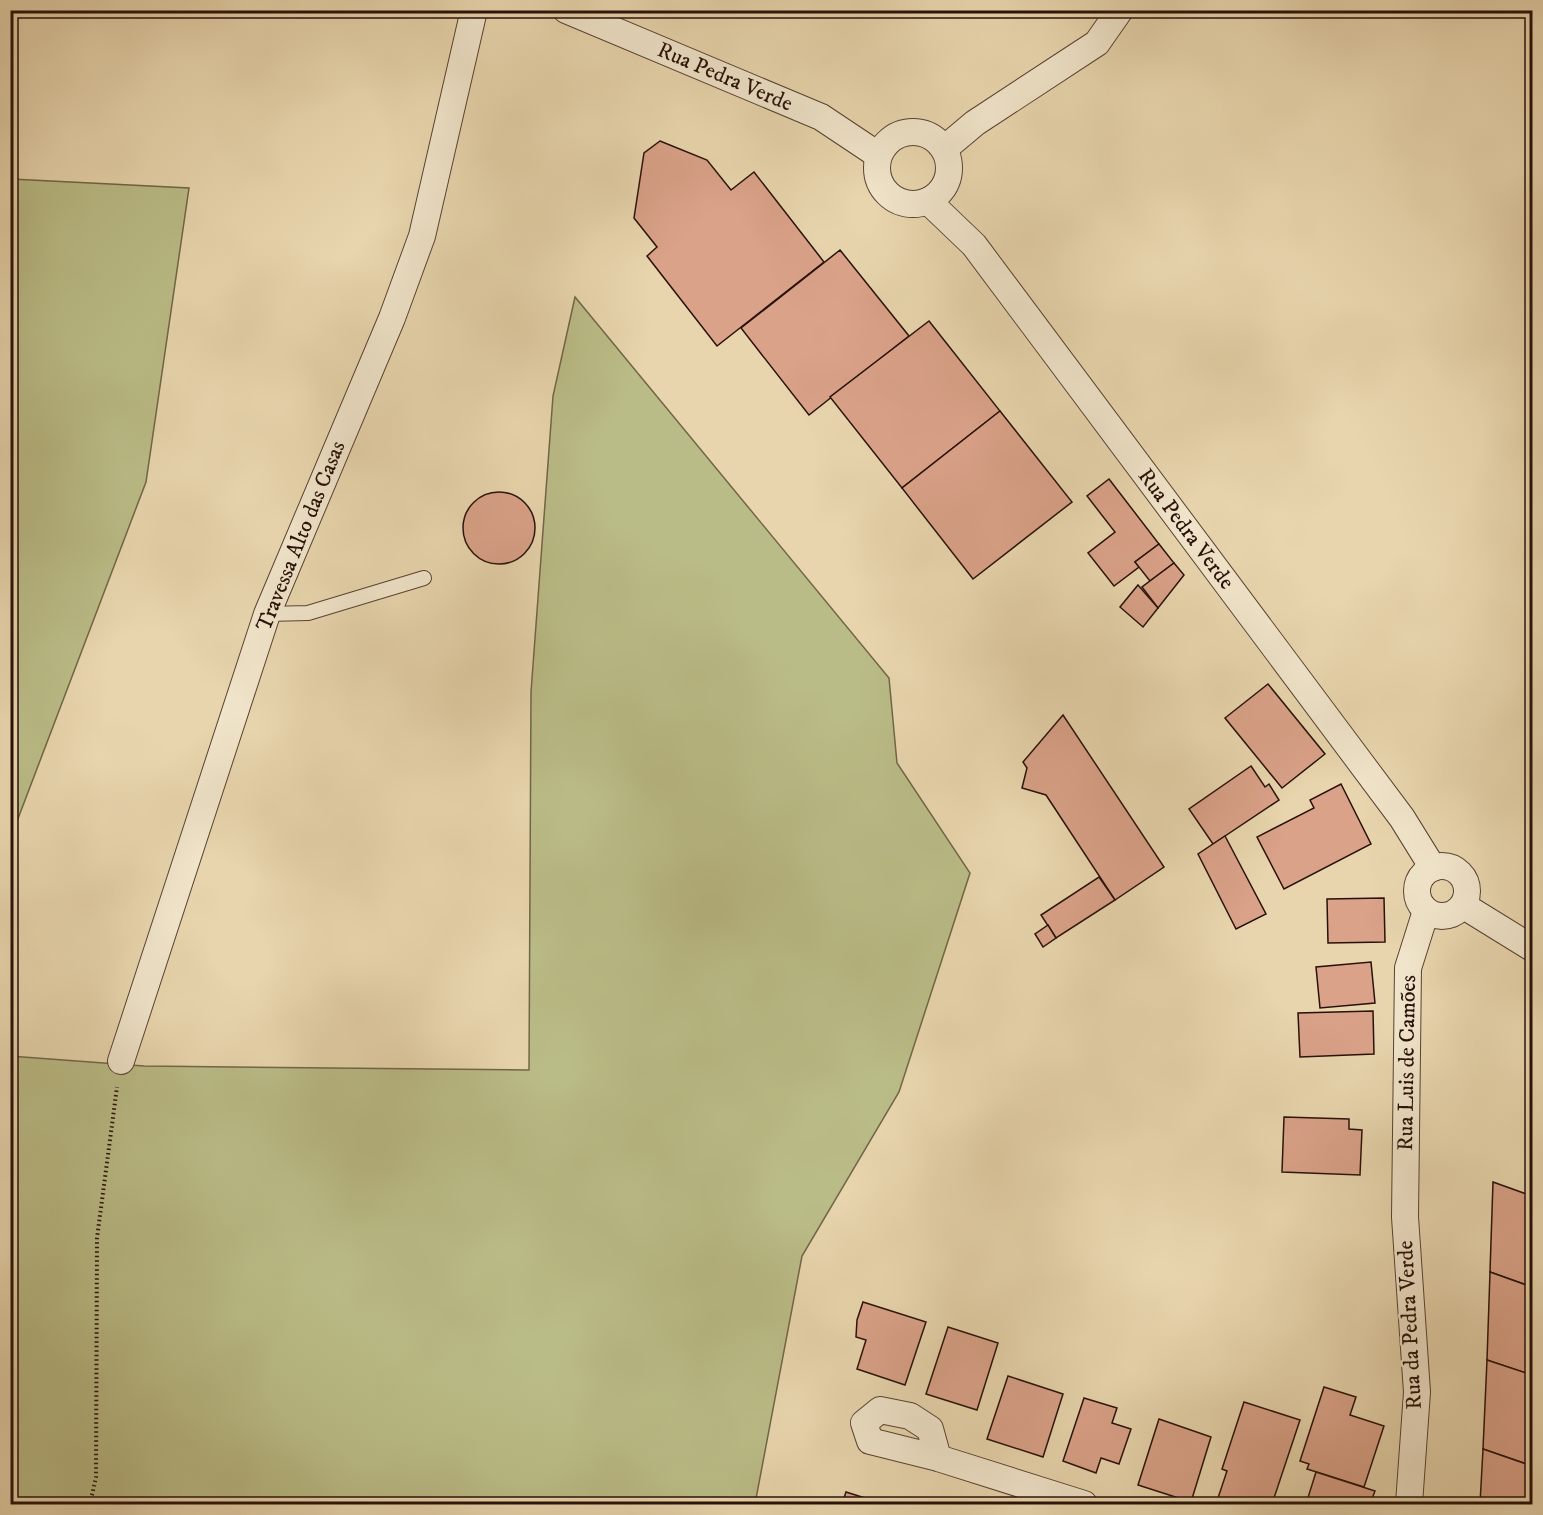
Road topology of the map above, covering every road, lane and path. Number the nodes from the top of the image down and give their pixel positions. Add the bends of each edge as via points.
1 (474, 10) edge
2 (566, 10) edge
3 (1120, 10) edge
4 (944, 149) junction
5 (878, 155) junction
6 (928, 201) junction
7 (424, 578) dead end
8 (267, 614) junction
9 (1433, 868) junction
10 (1464, 906) junction
11 (1426, 911) junction
12 (1533, 948) edge
13 (121, 1061) joint
14 (1405, 1217) joint
15 (938, 1458) dead end
16 (90, 1504) edge
17 (1084, 1504) edge
18 (1409, 1504) edge

1 - 8 street, Travessa Alto das Casas via 422,236 392,318
2 - 5 street, Rua Pedra Verde via 821,117
3 - 4 street via 1097,43 975,123
4 - 5 street via 937,140 915,131 893,137
4 - 6 street via 949,172 938,194
5 - 6 street via 878,178 892,198 903,203
6 - 9 street, Rua Pedra Verde via 974,245 1395,809
7 - 8 lane via 308,613
8 - 13 street, Travessa Alto das Casas
9 - 10 street via 1444,866 1462,876 1468,896
9 - 11 street via 1418,882 1419,903
10 - 11 street via 1446,916
10 - 12 street
11 - 14 street, Rua Luis de Camões via 1407,968
13 - 16 path via 97,1238 96,1477
14 - 18 street, Rua da Pedra Verde via 1417,1392
15 - 17 street

